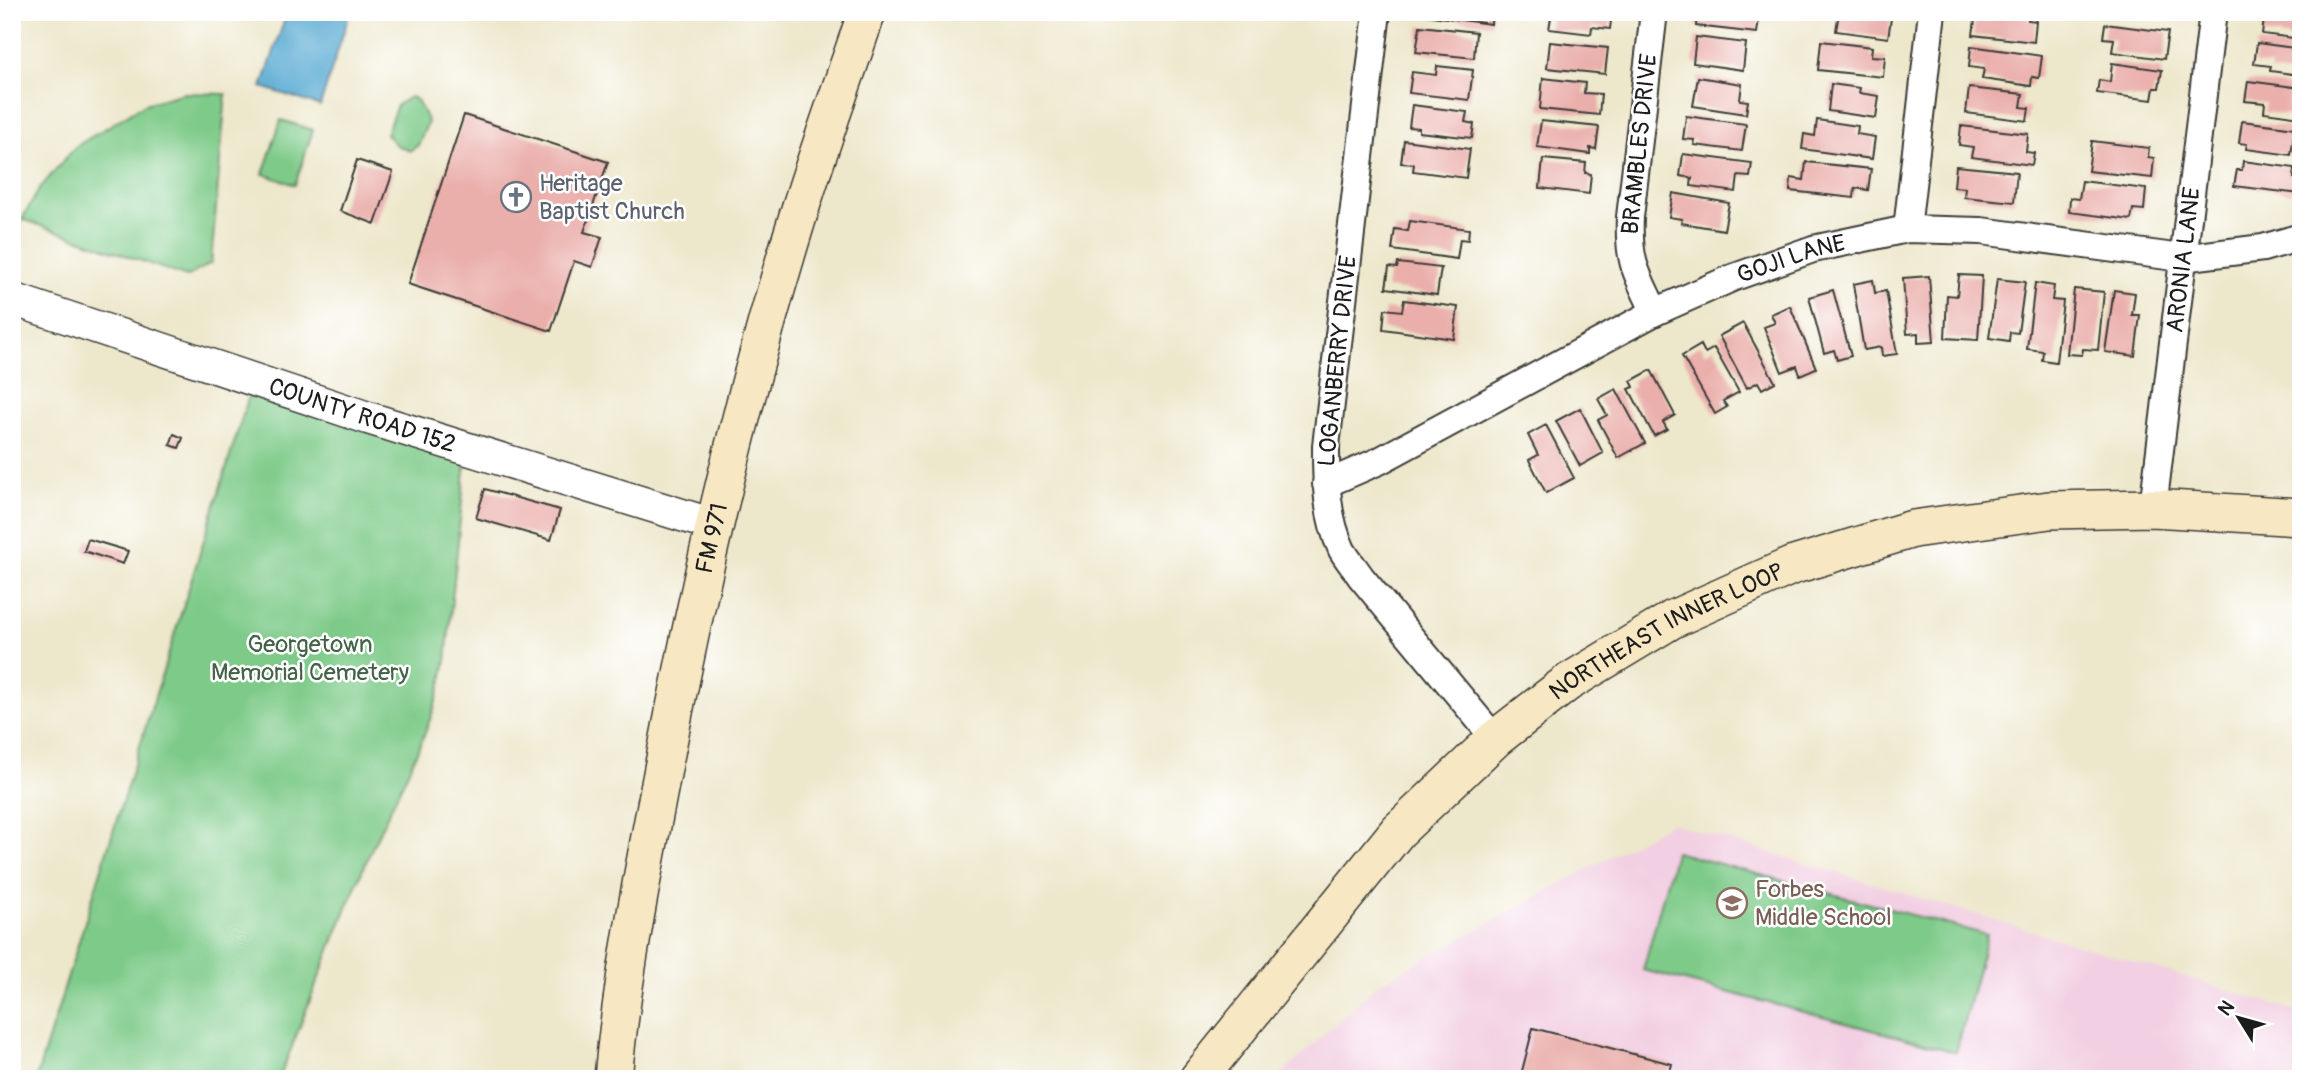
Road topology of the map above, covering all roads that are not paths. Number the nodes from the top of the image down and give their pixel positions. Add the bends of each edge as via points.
1 (867, 12) edge
2 (1377, 12) edge
3 (1654, 12) edge
4 (1932, 12) edge
5 (2213, 12) edge
6 (1907, 229) junction
7 (2301, 237) edge
8 (2182, 258) junction
9 (12, 299) edge
10 (1655, 312) junction
11 (1326, 484) junction
12 (2152, 508) junction
13 (2301, 517) edge
14 (714, 525) junction
15 (1495, 739) junction
16 (613, 1079) edge
17 (1198, 1079) edge

1 - 14 main road, FM 971 / FM 971 via 794,227
2 - 11 street, LOGANBERRY DRIVE via 1333,374
3 - 10 street, BRAMBLES DRIVE via 1628,245 1632,265
4 - 6 street
5 - 8 street, ARONIA LANE
6 - 8 street, GOJI LANE via 1981,231
6 - 10 street, GOJI LANE via 1813,249
7 - 8 street, GOJI LANE via 2263,248
8 - 12 street, ARONIA LANE
9 - 14 street, COUNTY ROAD 152 via 368,418
10 - 11 street, GOJI LANE via 1379,461
11 - 15 street, LOGANBERRY DRIVE via 1331,522 1342,551
12 - 13 main road, NORTHEAST INNER LOOP
12 - 15 main road, NORTHEAST INNER LOOP via 2049,510 1913,529 1791,566 1673,619 1567,683
14 - 16 main road, FM 971 / FM 971 via 644,867
15 - 17 main road, NORTHEAST INNER LOOP via 1398,831

